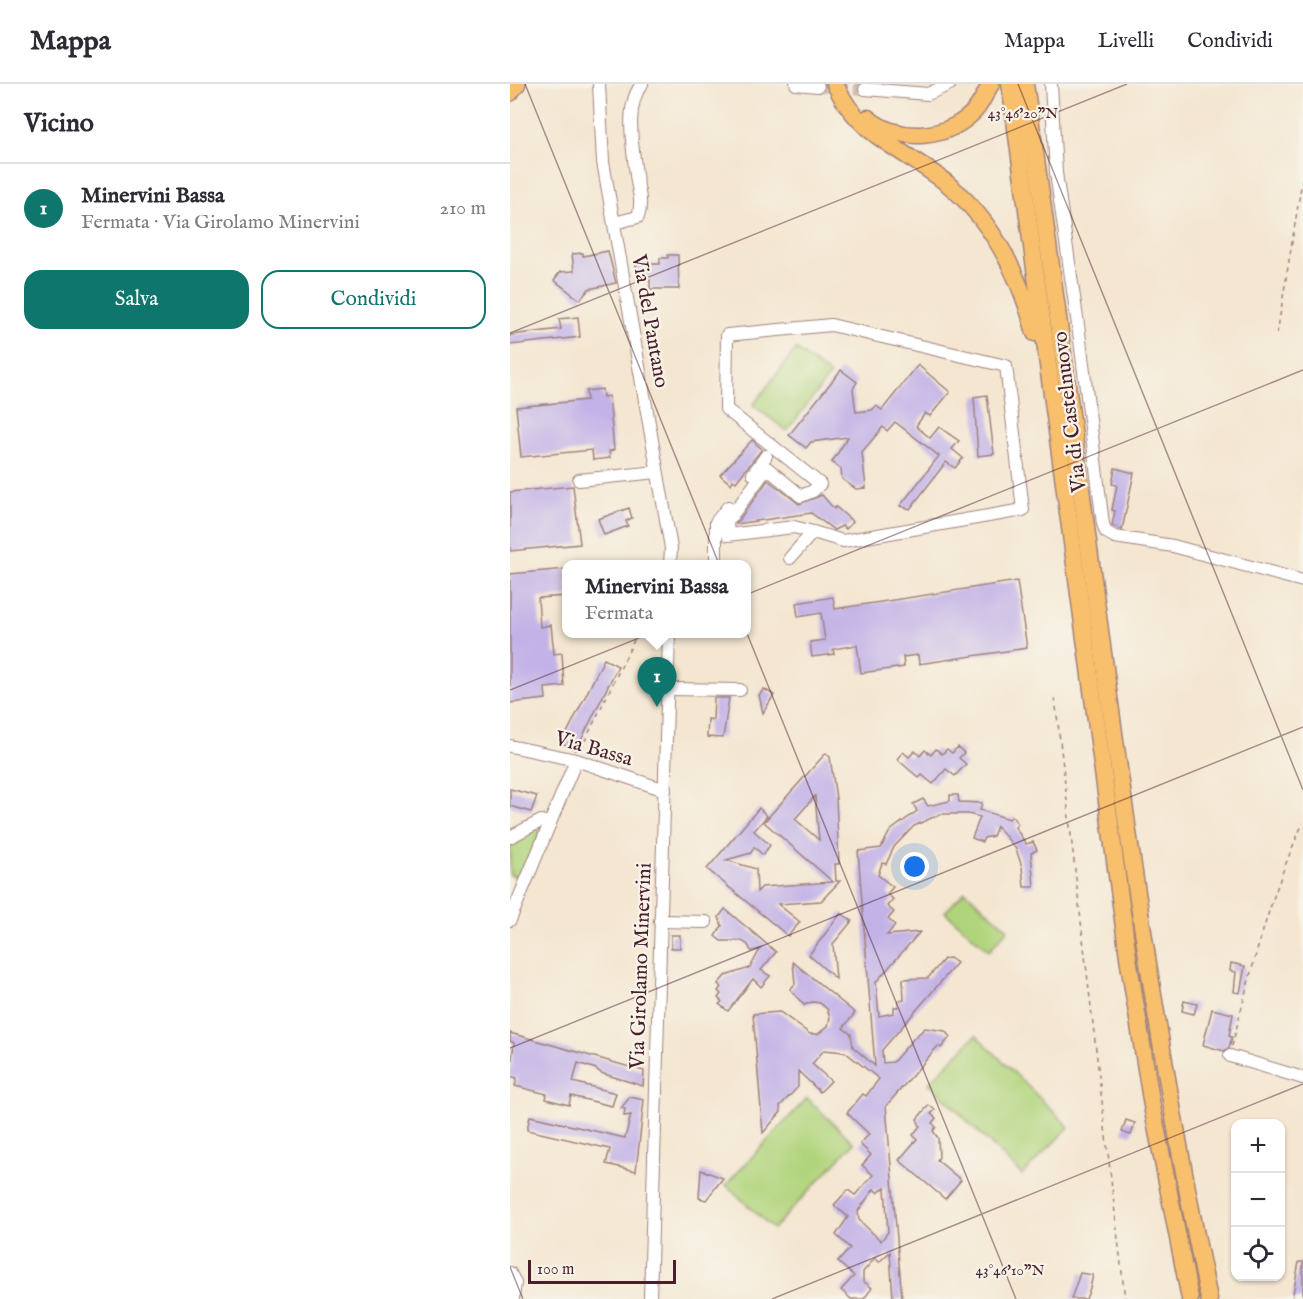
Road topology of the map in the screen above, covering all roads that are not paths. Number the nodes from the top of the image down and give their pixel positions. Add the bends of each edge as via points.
1 (517, 84) edge
2 (599, 84) edge
3 (642, 84) edge
4 (796, 84) edge
5 (841, 84) edge
6 (950, 84) edge
7 (991, 84) edge
8 (1010, 84) edge
9 (1025, 84) edge
10 (1032, 84) edge
11 (1051, 84) edge
12 (826, 85) edge
13 (865, 89) dead end
14 (510, 93) edge
15 (1038, 170) junction
16 (614, 224) junction
17 (1055, 415) junction
18 (766, 456) dead end
19 (657, 472) junction
20 (579, 480) dead end
21 (813, 532) junction
22 (790, 558) dead end
23 (670, 560) edge
24 (716, 560) edge
25 (1303, 581) edge
26 (669, 638) edge
27 (668, 689) junction
28 (740, 690) dead end
29 (510, 746) edge
30 (576, 760) junction
31 (665, 790) junction
32 (550, 823) junction
33 (510, 837) edge
34 (510, 920) edge
35 (660, 921) junction
36 (706, 922) dead end
37 (1230, 1056) road end
38 (1303, 1078) edge
39 (510, 1273) edge
40 (513, 1299) edge
41 (650, 1299) edge
42 (1190, 1299) edge
43 (1209, 1299) edge

1 - 14 highway
2 - 16 street, Via del Pantano via 603,162
3 - 16 street via 632,106 636,178 642,206 638,216
4 - 12 street
5 - 7 highway via 858,110 874,124 892,132 927,135 958,124 976,109
6 - 13 street via 928,94
8 - 17 highway
9 - 15 highway
10 - 15 highway
11 - 25 street, Via di Castelnuovo via 1056,173 1106,532
12 - 17 highway via 865,129 959,194 989,228 1025,296
15 - 43 highway via 1147,960
16 - 19 street, Via del Pantano
17 - 42 highway via 1129,964
18 - 24 street via 716,522
19 - 20 street
19 - 23 street, Via del Pantano
21 - 21 street via 794,527 728,535 727,522 767,468 801,496 820,484 726,409 728,335 831,325 1006,366 1023,510 843,541
21 - 22 street
26 - 27 street, Via Girolamo Minervini
27 - 28 street
27 - 31 street, Via Girolamo Minervini
29 - 30 street, Via Bassa
30 - 31 street, Via Bassa
30 - 32 street
31 - 35 street, Via Girolamo Minervini
32 - 33 street via 541,821
32 - 34 street
35 - 36 street
35 - 41 street, Via Girolamo Minervini
37 - 38 street
39 - 40 street via 515,1283

